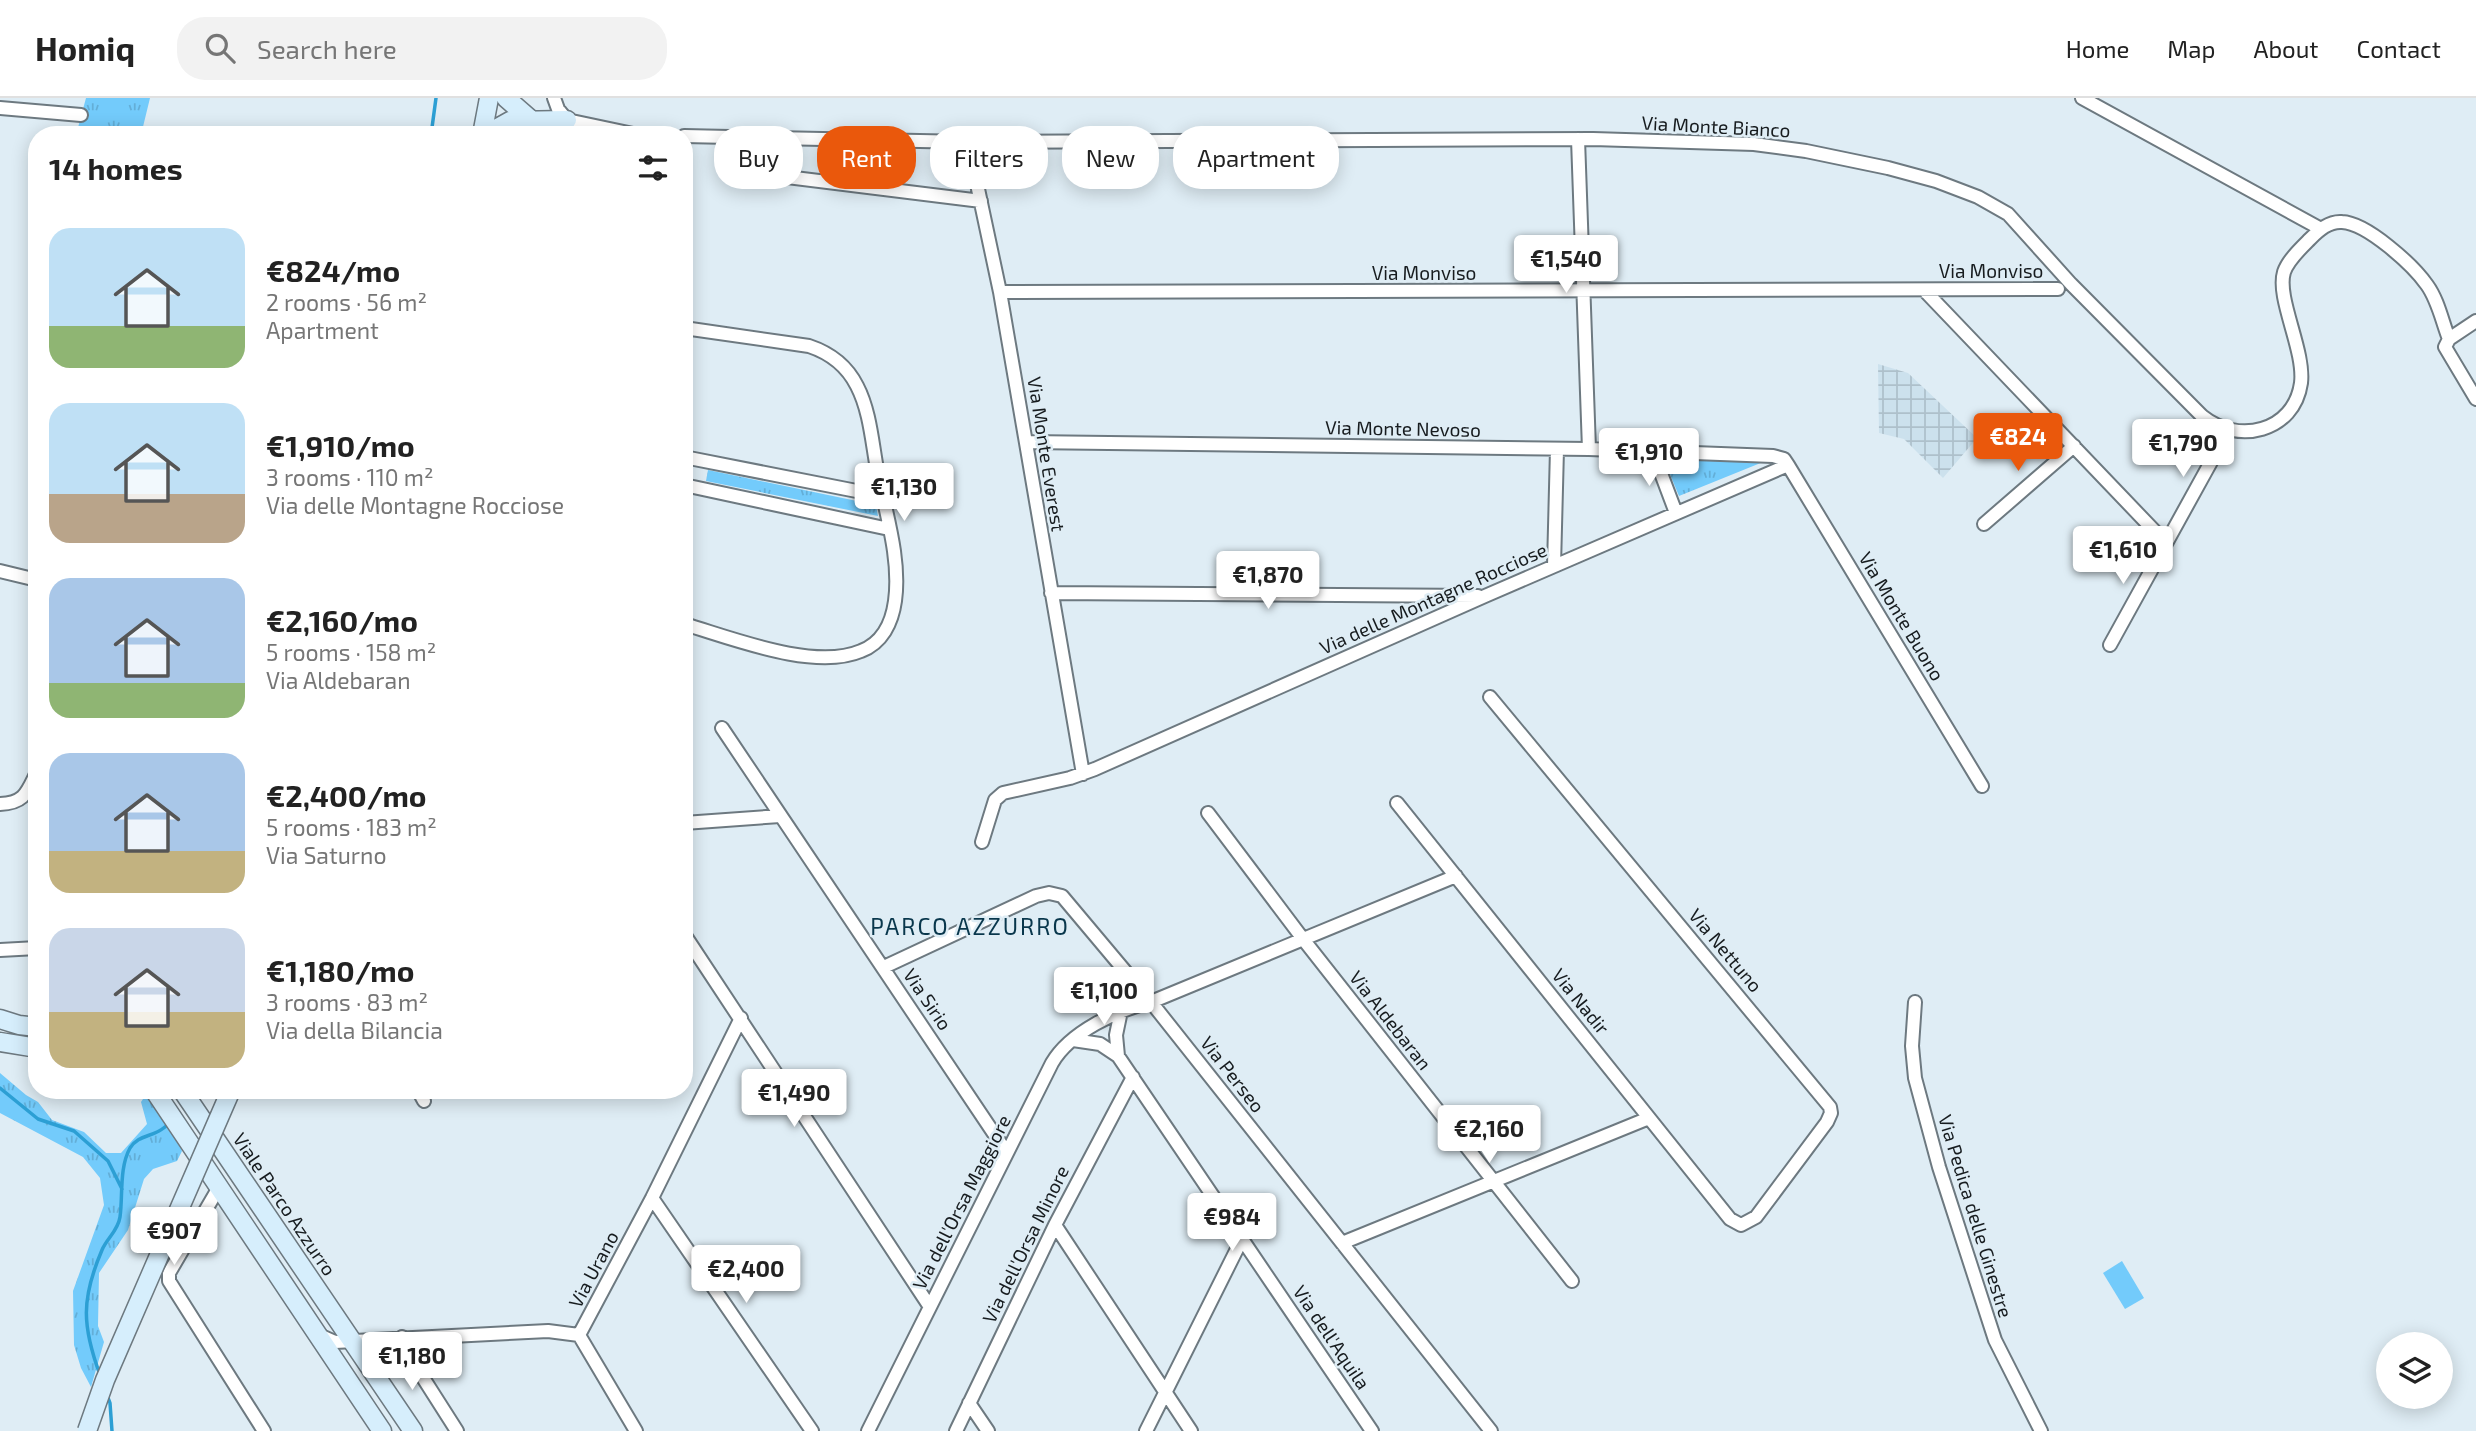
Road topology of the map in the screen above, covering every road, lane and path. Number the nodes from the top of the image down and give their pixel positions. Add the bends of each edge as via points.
1 (489, 98) edge
2 (506, 98) edge
3 (554, 98) edge
4 (2082, 98) edge
5 (0, 108) edge
6 (81, 115) dead end
7 (530, 119) junction
8 (485, 126) edge
9 (501, 126) edge
10 (561, 126) edge
11 (565, 126) edge
12 (693, 136) edge
13 (714, 136) edge
14 (803, 138) edge
15 (1578, 139) junction
16 (930, 141) edge
17 (1048, 142) edge
18 (803, 179) edge
19 (978, 189) edge
20 (981, 201) junction
21 (2321, 229) junction
22 (2058, 289) dead end
23 (1924, 290) junction
24 (1583, 291) junction
25 (1000, 292) junction
26 (2476, 321) edge
27 (693, 329) edge
28 (2449, 339) junction
29 (2476, 399) edge
30 (2228, 431) junction
31 (1027, 442) junction
32 (2074, 446) junction
33 (1557, 449) junction
34 (1589, 450) junction
35 (1653, 452) junction
36 (693, 459) edge
37 (1783, 461) junction
38 (693, 487) edge
39 (882, 496) junction
40 (1676, 513) junction
41 (1984, 524) dead end
42 (889, 529) junction
43 (2166, 543) junction
44 (1554, 566) junction
45 (0, 571) edge
46 (28, 578) edge
47 (1051, 593) junction
48 (1485, 596) junction
49 (693, 626) edge
50 (2110, 645) dead end
51 (1490, 697) dead end
52 (722, 728) dead end
53 (1083, 774) junction
54 (1982, 786) dead end
55 (28, 789) edge
56 (1396, 803) dead end
57 (0, 804) edge
58 (1208, 813) dead end
59 (780, 816) junction
60 (693, 822) edge
61 (982, 842) dead end
62 (1456, 876) junction
63 (1303, 939) junction
64 (693, 947) edge
65 (28, 948) edge
66 (0, 950) edge
67 (884, 967) junction
68 (1151, 1002) junction
69 (1915, 1002) dead end
70 (1121, 1011) junction
71 (741, 1018) junction
72 (0, 1019) edge
73 (28, 1026) edge
74 (1073, 1040) junction
75 (0, 1042) edge
76 (28, 1047) edge
77 (1118, 1056) junction
78 (1133, 1077) junction
79 (159, 1099) edge
80 (188, 1099) edge
81 (226, 1099) edge
82 (1649, 1118) junction
83 (1007, 1153) junction
84 (1494, 1181) junction
85 (218, 1189) junction
86 (652, 1198) junction
87 (1735, 1223) joint
88 (1055, 1225) junction
89 (1242, 1239) junction
90 (1342, 1243) junction
91 (1572, 1281) dead end
92 (930, 1307) junction
93 (319, 1335) junction
94 (579, 1335) junction
95 (402, 1337) junction
96 (354, 1341) junction
97 (342, 1369) junction
98 (1166, 1394) junction
99 (969, 1403) junction
100 (87, 1431) edge
101 (264, 1431) edge
102 (382, 1431) edge
103 (414, 1431) edge
104 (457, 1431) edge
105 (636, 1431) edge
106 (811, 1431) edge
107 (868, 1431) edge
108 (956, 1431) edge
109 (988, 1431) edge
110 (1146, 1431) edge
111 (1191, 1431) edge
112 (1372, 1431) edge
113 (1491, 1431) edge
114 (2041, 1431) edge

1 - 8 street
2 - 7 street
3 - 11 street
4 - 21 street
5 - 6 street
7 - 9 street
7 - 10 street
12 - 13 street, Via Monte Bianco
14 - 16 street, Via Monte Bianco
15 - 17 street, Via Monte Bianco
15 - 24 street
15 - 30 street, Via Monte Bianco via 1782,146 1903,172 1978,197 2015,220 2071,284 2202,416
18 - 20 street
19 - 20 street, Via Monte Everest
20 - 25 street, Via Monte Everest
21 - 28 street via 2337,222 2352,224 2396,254 2428,286
21 - 30 street via 2283,275 2301,369 2295,402 2285,416 2265,428
22 - 23 street, Via Monviso
23 - 24 street, Via Monviso
23 - 32 street
24 - 25 street, Via Monviso
24 - 34 street
25 - 31 street, Via Monte Everest
26 - 28 street
27 - 39 street via 802,344 839,362 865,404
28 - 29 street via 2446,351
30 - 43 street
31 - 33 street, Via Monte Nevoso
31 - 47 street, Via Monte Everest
32 - 41 street
32 - 43 street
33 - 34 street, Via Monte Nevoso
33 - 44 street
34 - 35 street, Via Monte Nevoso
35 - 37 street, Via Monte Nevoso
35 - 40 street
36 - 39 street
37 - 40 street, Via delle Montagne Rocciose
37 - 54 street, Via Monte Buono
38 - 42 street
39 - 42 street
40 - 44 street, Via delle Montagne Rocciose
42 - 49 street via 896,579 894,608 881,637 863,651 806,657
43 - 50 street
44 - 48 street, Via delle Montagne Rocciose
45 - 46 street
47 - 48 street
47 - 53 street, Via Monte Everest
48 - 53 street, Via delle Montagne Rocciose
51 - 87 street, Via Nettuno via 1830,1107 1826,1124 1761,1212 1750,1222
52 - 59 street, Via Sirio
53 - 61 street, Via delle Montagne Rocciose via 999,795
55 - 57 street via 23,798
56 - 62 street, Via Nadir
58 - 63 street, Via Aldebaran
59 - 60 street
59 - 67 street, Via Sirio
62 - 63 street, Via dell'Orsa Maggiore
62 - 82 street, Via Nadir
63 - 68 street, Via dell'Orsa Maggiore
63 - 84 street, Via Aldebaran
64 - 71 street
65 - 66 street
67 - 68 street, Via Perseo via 1036,895 1054,893 1066,900
67 - 83 street, Via Sirio
68 - 70 street, Via dell'Orsa Maggiore
68 - 90 street, Via Perseo
69 - 114 street, Via Pedica delle Ginestre via 1913,1061 1939,1167 1995,1340
70 - 74 street, Via dell'Orsa Maggiore
70 - 77 street
71 - 86 street, Via Urano
71 - 92 street
72 - 73 street
74 - 77 street via 1100,1044
74 - 83 street, Via dell'Orsa Maggiore via 1052,1063
75 - 76 street
77 - 78 street, Via dell'Aquila
78 - 88 street, Via dell'Orsa Minore
78 - 89 street, Via dell'Aquila
79 - 85 street
80 - 96 street, Viale Parco Azzurro
81 - 100 street, bridge
82 - 84 street
82 - 87 street, Via Nadir
83 - 92 street, Via dell'Orsa Maggiore
84 - 90 street
84 - 91 street, Via Aldebaran
85 - 93 street
85 - 101 street via 170,1271 169,1282
86 - 94 street, Via Urano
86 - 106 street
88 - 98 street
88 - 99 street, Via dell'Orsa Minore
89 - 98 street
89 - 112 street, Via dell'Aquila
90 - 113 street, Via Perseo
92 - 107 street, Via dell'Orsa Maggiore
93 - 96 street via 335,1342
93 - 97 street
94 - 95 street, Via Urano via 548,1331
94 - 105 street
95 - 96 street, Via Urano
95 - 104 street via 406,1351
96 - 97 street
96 - 103 street, Viale Parco Azzurro
97 - 102 street
98 - 110 street
98 - 111 street
99 - 108 street, Via dell'Orsa Minore
99 - 109 street

